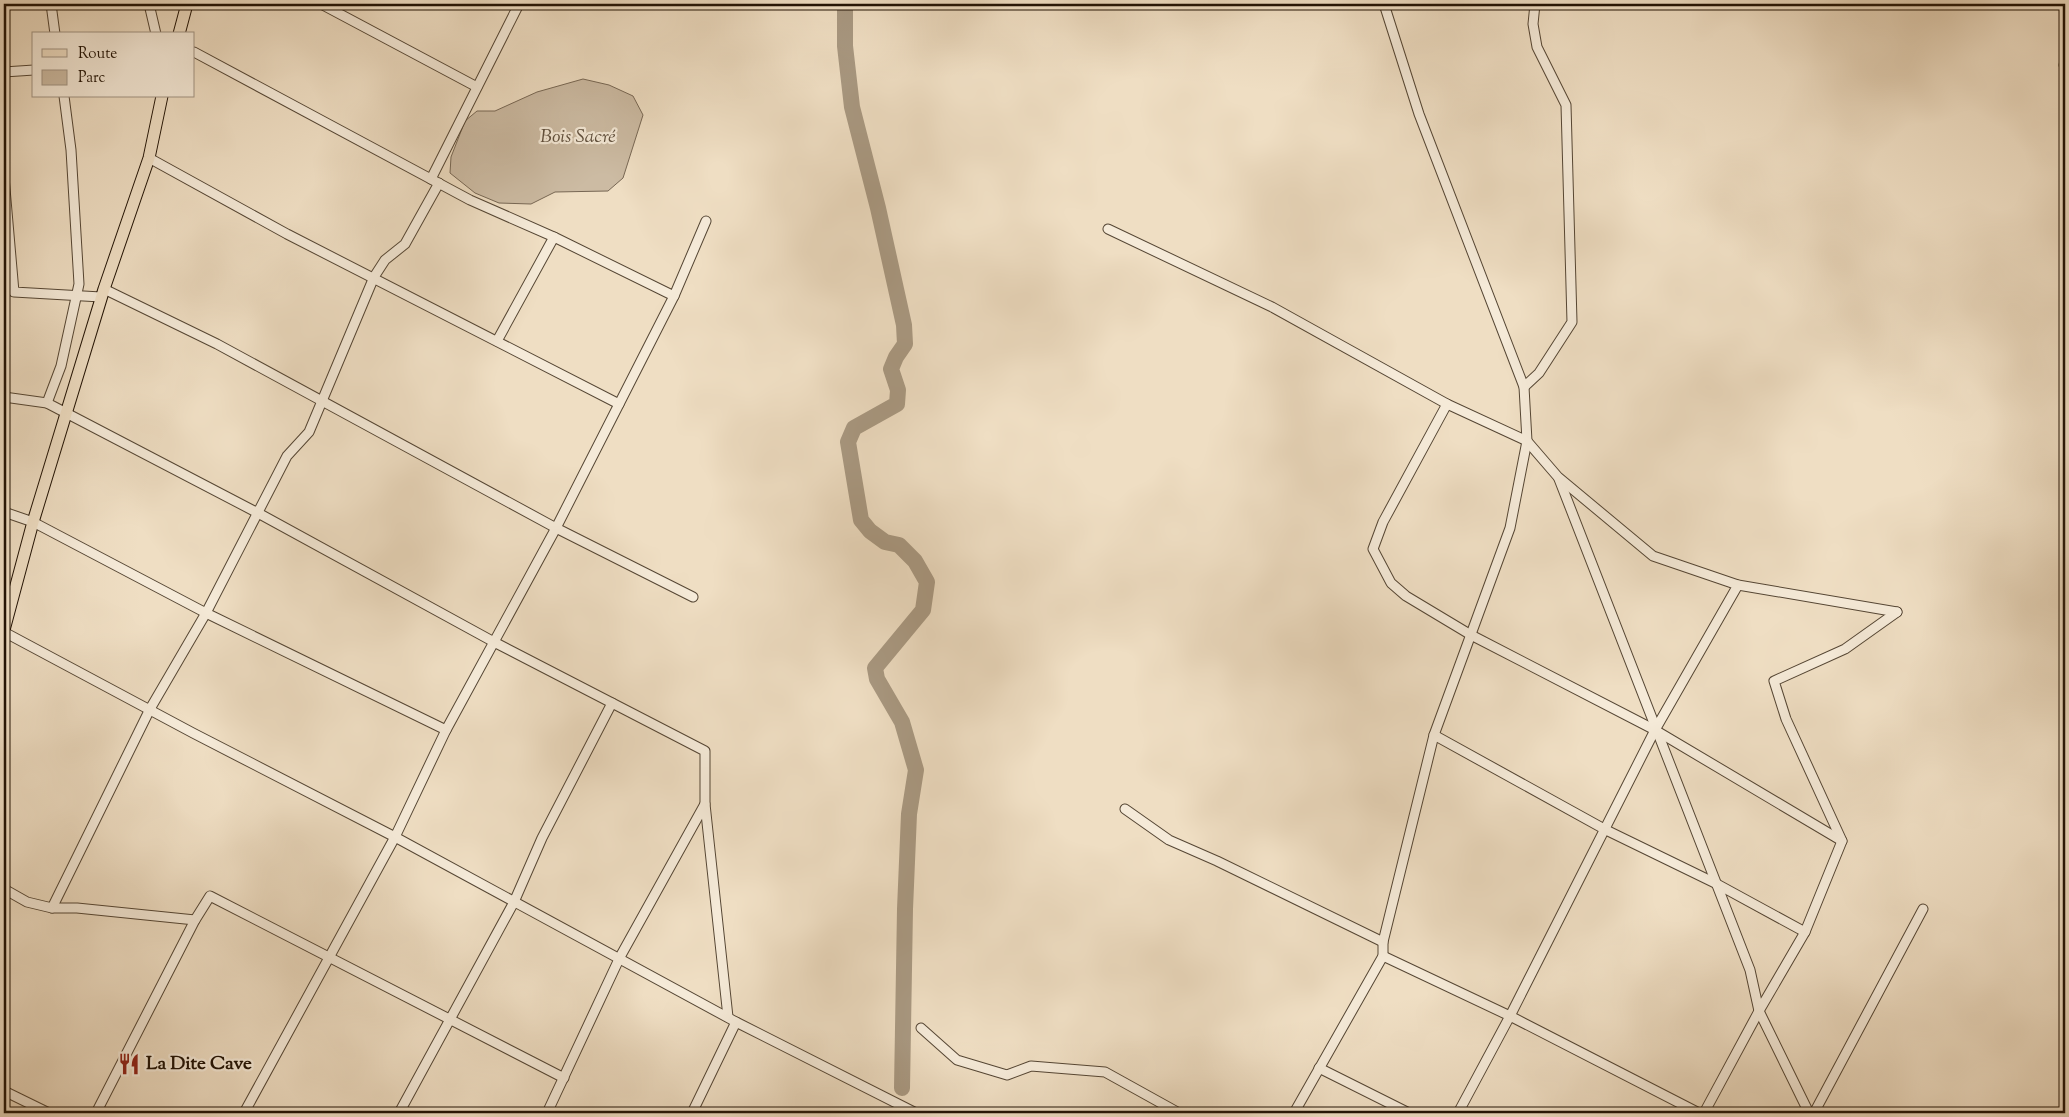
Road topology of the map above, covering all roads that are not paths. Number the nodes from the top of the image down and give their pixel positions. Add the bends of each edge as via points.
1 (51, 4) edge
2 (149, 4) edge
3 (187, 4) edge
4 (321, 4) edge
5 (518, 4) edge
6 (1384, 4) edge
7 (1535, 4) edge
8 (55, 32) edge
9 (156, 32) edge
10 (180, 32) edge
11 (195, 53) edge
12 (32, 70) edge
13 (4, 72) edge
14 (477, 87) junction
15 (64, 98) edge
16 (162, 98) edge
17 (149, 158) junction
18 (4, 177) edge
19 (435, 181) junction
20 (706, 221) dead end
21 (1108, 229) dead end
22 (554, 237) junction
23 (374, 277) junction
24 (103, 293) junction
25 (76, 296) junction
26 (674, 296) junction
27 (497, 341) junction
28 (1524, 387) junction
29 (4, 397) edge
30 (322, 401) junction
31 (47, 403) junction
32 (619, 404) junction
33 (1447, 404) junction
34 (67, 414) junction
35 (1527, 441) junction
36 (1558, 476) junction
37 (4, 512) edge
38 (258, 513) junction
39 (34, 522) junction
40 (556, 528) junction
41 (1738, 585) junction
42 (693, 597) dead end
43 (206, 613) junction
44 (6, 615) edge
45 (4, 631) edge
46 (1471, 635) junction
47 (494, 642) junction
48 (612, 703) junction
49 (150, 709) junction
50 (446, 730) junction
51 (1656, 730) junction
52 (1434, 735) junction
53 (706, 804) junction
54 (1125, 809) dead end
55 (1606, 830) junction
56 (395, 838) junction
57 (1842, 841) junction
58 (1715, 883) junction
59 (4, 889) edge
60 (514, 902) junction
61 (52, 908) junction
62 (1923, 909) dead end
63 (195, 920) junction
64 (1805, 932) junction
65 (1383, 942) junction
66 (1383, 956) junction
67 (620, 957) junction
68 (329, 958) junction
69 (1759, 1011) junction
70 (1510, 1016) junction
71 (450, 1019) junction
72 (732, 1019) junction
73 (920, 1028) dead end
74 (1319, 1068) junction
75 (564, 1078) junction
76 (4, 1090) edge
77 (49, 1113) edge
78 (96, 1113) edge
79 (244, 1113) edge
80 (399, 1113) edge
81 (547, 1113) edge
82 (692, 1113) edge
83 (916, 1113) edge
84 (1180, 1113) edge
85 (1294, 1113) edge
86 (1409, 1113) edge
87 (1458, 1113) edge
88 (1699, 1113) edge
89 (1704, 1113) edge
90 (1809, 1113) edge
91 (1814, 1113) edge

1 - 8 street
2 - 9 street
3 - 10 main road
4 - 14 street
5 - 14 street
6 - 28 street via 1419,114
7 - 28 street via 1533,24 1537,47 1566,105 1572,322 1539,373
11 - 19 street
12 - 13 street
14 - 19 street
15 - 25 street via 71,150
16 - 17 main road
17 - 23 street via 287,234
17 - 24 main road
18 - 25 street via 14,292
19 - 22 street
19 - 23 street via 405,244 385,260
20 - 26 street
21 - 33 street via 1272,307
22 - 26 street
22 - 27 street
23 - 27 street
23 - 30 street
24 - 25 street
24 - 30 street via 217,344
24 - 34 main road
25 - 31 street via 61,366
26 - 32 street
27 - 32 street
28 - 35 street
29 - 31 street
30 - 38 street via 309,432 287,456
30 - 40 street
31 - 34 street
32 - 40 street
33 - 35 street
33 - 46 street via 1383,522 1373,549 1391,583 1406,596
34 - 38 street
34 - 39 main road
35 - 36 street
35 - 46 street via 1510,528
36 - 41 street via 1653,556
36 - 51 street
37 - 39 street
38 - 43 street
38 - 47 street
39 - 43 street
39 - 44 main road
40 - 42 street
40 - 47 street
41 - 51 street
41 - 57 street via 1897,612 1845,649 1774,681 1786,719
43 - 49 street
43 - 50 street
44 - 45 main road
45 - 49 street
46 - 51 street
46 - 52 street
47 - 48 street
47 - 50 street
48 - 53 street via 705,751
48 - 60 street via 542,838
49 - 56 street
49 - 61 street
50 - 56 street
51 - 55 street
51 - 57 street
51 - 58 street
52 - 55 street
52 - 65 street
53 - 67 street
53 - 72 street
54 - 65 street via 1169,840
55 - 58 street
55 - 70 street
56 - 60 street
56 - 68 street
57 - 64 street
58 - 64 street
58 - 69 street via 1750,970
59 - 61 street via 27,902
60 - 67 street
60 - 71 street
61 - 63 street
62 - 91 street
63 - 68 street via 210,896
63 - 78 street
64 - 69 street
65 - 66 street
66 - 70 street
66 - 74 street
67 - 72 street
67 - 75 street
68 - 71 street
68 - 79 street
69 - 89 street
69 - 90 street
70 - 87 street
70 - 88 street
71 - 75 street
71 - 80 street
72 - 82 street
72 - 83 street
73 - 84 street via 957,1060 1007,1074 1031,1066 1105,1072
74 - 85 street
74 - 86 street
75 - 81 street
76 - 77 street

